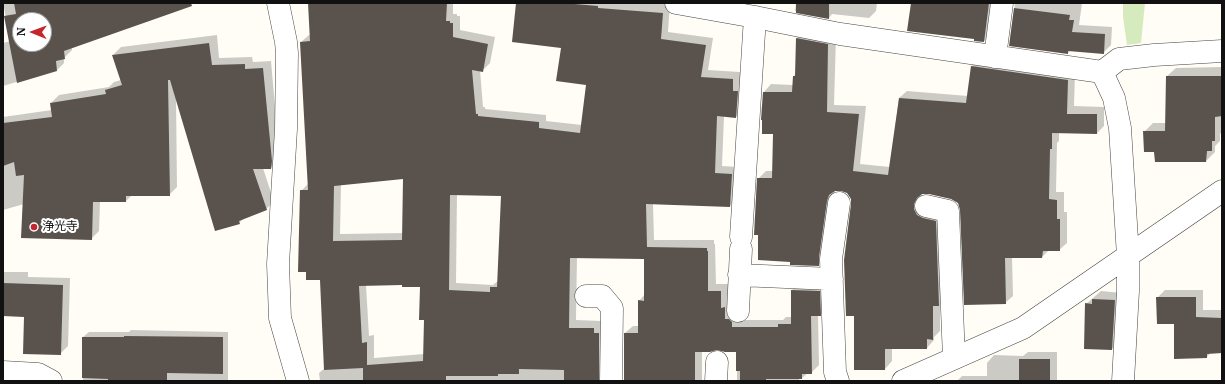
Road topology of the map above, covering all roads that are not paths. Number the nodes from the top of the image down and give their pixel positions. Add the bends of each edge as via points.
1 (278, 3) edge
2 (676, 3) edge
3 (1002, 3) edge
4 (755, 17) junction
5 (1222, 51) edge
6 (995, 57) junction
7 (1102, 72) junction
8 (1222, 191) edge
9 (839, 202) dead end
10 (926, 206) dead end
11 (1128, 256) junction
12 (739, 275) junction
13 (832, 279) junction
14 (586, 296) dead end
15 (738, 311) dead end
16 (954, 358) junction
17 (3, 372) edge
18 (295, 380) edge
19 (51, 381) edge
20 (611, 381) edge
21 (838, 381) edge
22 (903, 381) edge
23 (1123, 381) edge

1 - 18 street via 287,53 286,129 278,264 280,318
2 - 4 street
3 - 6 street
4 - 6 street via 840,34
4 - 12 street
5 - 7 street via 1119,59
6 - 7 street
7 - 11 street via 1114,98 1120,128
8 - 11 street
9 - 13 street via 831,259
10 - 16 street via 948,212
11 - 16 street via 1023,328
11 - 23 street
12 - 13 street
12 - 15 street
13 - 21 street via 835,372
14 - 20 street via 602,296 612,308
16 - 22 street
17 - 19 street via 38,374

